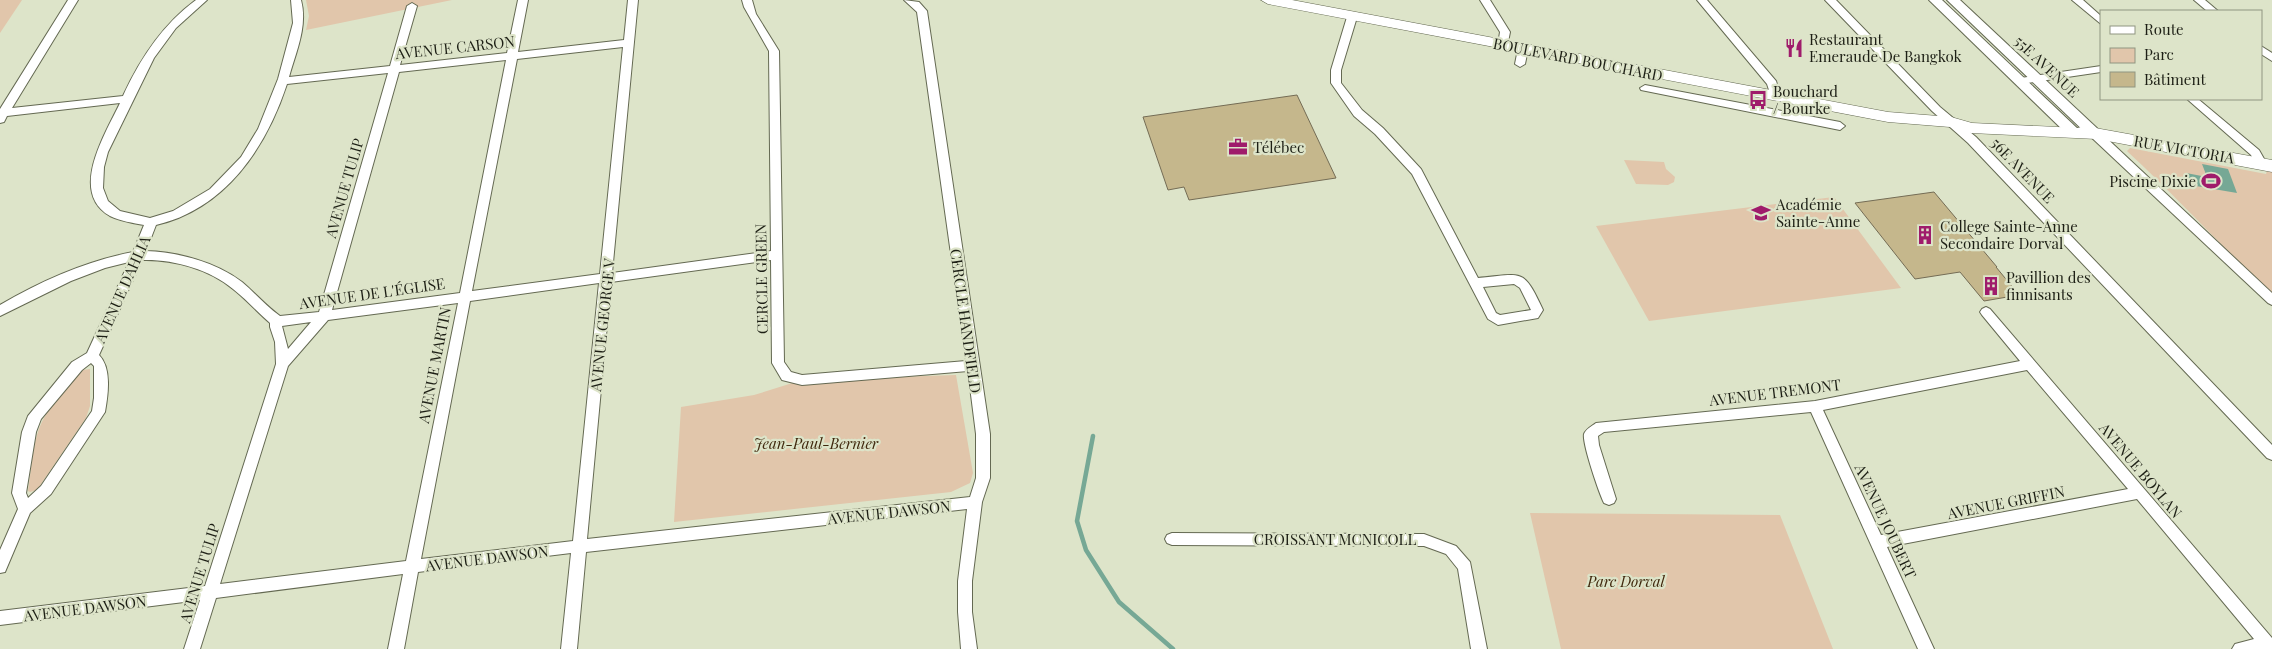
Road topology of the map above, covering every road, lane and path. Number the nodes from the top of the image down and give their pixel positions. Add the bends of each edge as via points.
1 (73, 0) edge
2 (202, 0) edge
3 (296, 0) edge
4 (523, 0) edge
5 (633, 0) edge
6 (747, 0) edge
7 (909, 0) edge
8 (1268, 0) edge
9 (1485, 0) edge
10 (1702, 0) edge
11 (1830, 0) edge
12 (1935, 0) edge
13 (1953, 0) edge
14 (2077, 0) edge
15 (2199, 0) edge
16 (412, 6) dead end
17 (2212, 10) edge
18 (1352, 17) junction
19 (2100, 20) edge
20 (629, 43) junction
21 (1503, 45) junction
22 (513, 56) junction
23 (396, 69) junction
24 (2100, 69) edge
25 (2036, 78) junction
26 (284, 81) junction
27 (2020, 81) junction
28 (1644, 88) dead end
29 (1776, 97) junction
30 (126, 99) junction
31 (1795, 100) junction
32 (2193, 100) edge
33 (1, 115) edge
34 (1795, 117) junction
35 (1888, 117) joint
36 (1951, 122) junction
37 (1840, 126) dead end
38 (2072, 131) junction
39 (2095, 134) junction
40 (2267, 165) edge
41 (151, 222) junction
42 (776, 255) junction
43 (138, 256) junction
44 (607, 278) junction
45 (1476, 283) junction
46 (464, 297) junction
47 (2272, 300) edge
48 (0, 311) edge
49 (1986, 312) dead end
50 (324, 316) junction
51 (277, 321) junction
52 (92, 356) junction
53 (282, 364) junction
54 (2031, 364) junction
55 (972, 366) junction
56 (1815, 406) junction
57 (2272, 454) edge
58 (2139, 493) junction
59 (1609, 499) dead end
60 (975, 502) junction
61 (25, 509) junction
62 (1172, 538) dead end
63 (1879, 542) junction
64 (579, 546) junction
65 (0, 567) edge
66 (412, 567) junction
67 (209, 593) junction
68 (0, 618) edge
69 (2269, 646) edge
70 (192, 649) edge
71 (396, 649) edge
72 (569, 649) edge
73 (969, 649) edge
74 (1479, 649) edge
75 (1926, 649) edge
76 (2240, 649) edge

1 - 33 street
2 - 30 street via 165,33
3 - 26 street via 300,10 298,28
4 - 22 street, AVENUE MARTIN
5 - 20 street, AVENUE GEORGE V
6 - 42 street, CERCLE GREEN via 751,16 774,51
7 - 55 street, CERCLE HANDFIELD via 922,11
8 - 18 main road, BOULEVARD BOUCHARD
9 - 21 street via 1505,32
10 - 29 street via 1772,83
11 - 36 street, 56E AVENUE
12 - 27 street, 55E AVENUE
13 - 25 street, 55E AVENUE
14 - 19 street
15 - 17 street
16 - 23 street, AVENUE TULIP
18 - 21 main road, BOULEVARD BOUCHARD
18 - 45 street via 1337,63 1336,82 1358,113 1418,172
20 - 22 street, AVENUE CARSON
20 - 44 street, AVENUE GEORGE V
21 - 29 main road, BOULEVARD BOUCHARD via 1522,57
22 - 23 street, AVENUE CARSON
22 - 46 street, AVENUE MARTIN
23 - 26 street, AVENUE CARSON
23 - 50 street, AVENUE TULIP
24 - 25 street
25 - 27 street
25 - 39 street, 55E AVENUE
26 - 41 street via 265,127 238,169 198,203
27 - 38 street, 55E AVENUE
28 - 34 street
29 - 31 main road, BOULEVARD BOUCHARD
30 - 33 street
30 - 41 street via 98,165 99,196 107,210 123,218
31 - 34 street
31 - 35 main road, BOULEVARD BOUCHARD
32 - 40 street
34 - 37 street
35 - 36 main road, RUE VICTORIA
36 - 38 main road, RUE VICTORIA via 1971,128
36 - 57 street, 56E AVENUE via 1972,140
38 - 39 main road, RUE VICTORIA
39 - 40 main road, RUE VICTORIA
39 - 47 street, 55E AVENUE
41 - 43 street, AVENUE DAHLIA
42 - 44 street, AVENUE DE L'ÉGLISE
42 - 55 street, CERCLE GREEN via 778,363 787,376 802,380
43 - 48 street via 54,284
43 - 51 street via 207,268 226,278
43 - 52 street, AVENUE DAHLIA
44 - 46 street, AVENUE DE L'ÉGLISE
44 - 64 street, AVENUE GEORGE V
45 - 45 street via 1492,316 1498,320 1534,315 1537,310 1525,285 1516,279
46 - 50 street, AVENUE DE L'ÉGLISE
46 - 66 street, AVENUE MARTIN
49 - 54 street, AVENUE BOYLAN
50 - 51 street, AVENUE DE L'ÉGLISE
50 - 53 street, AVENUE TULIP
51 - 53 street, AVENUE TULIP
52 - 61 street, AVENUE DAHLIA via 77,366 35,416 29,432 19,493
52 - 61 street, AVENUE DAHLIA via 100,364 98,412 46,490
53 - 67 street, AVENUE TULIP
54 - 56 street, AVENUE TREMONT
54 - 58 street, AVENUE BOYLAN
55 - 60 street, CERCLE HANDFIELD via 984,454 983,478
56 - 59 street, AVENUE TREMONT via 1602,427 1591,434 1592,445
56 - 63 street, AVENUE JOUBERT
58 - 63 street, AVENUE GRIFFIN
58 - 69 street, AVENUE BOYLAN
60 - 64 street, AVENUE DAWSON
60 - 73 street, CERCLE HANDFIELD via 965,581
61 - 65 street, AVENUE DAHLIA
62 - 74 street, CROISSANT MCNICOLL via 1424,540 1451,550 1465,567
63 - 75 street, AVENUE JOUBERT
64 - 66 street, AVENUE DAWSON
64 - 72 street, AVENUE GEORGE V
66 - 67 street, AVENUE DAWSON
66 - 71 street, AVENUE MARTIN
67 - 68 street, AVENUE DAWSON
67 - 70 street, AVENUE TULIP
69 - 76 street

